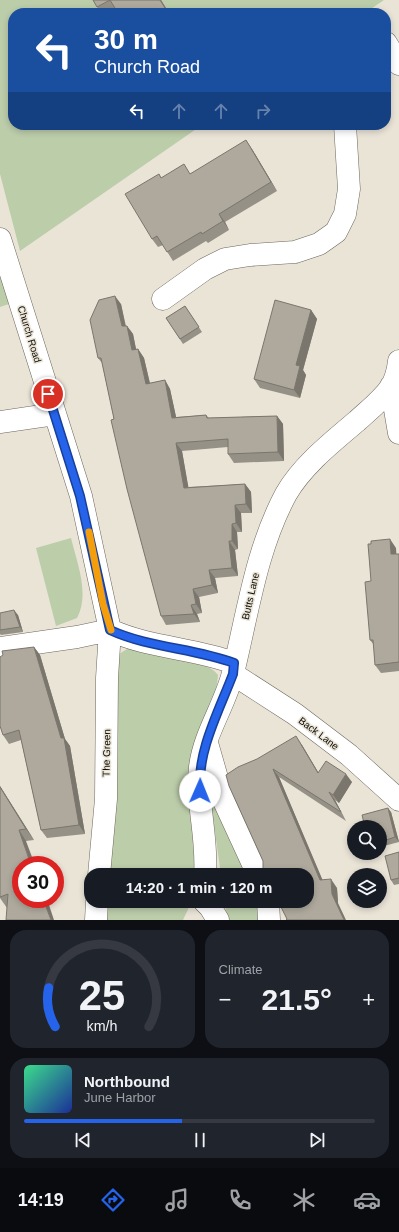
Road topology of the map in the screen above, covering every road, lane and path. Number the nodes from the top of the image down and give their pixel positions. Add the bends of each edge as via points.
1 (345, 130) edge
2 (0, 239) edge
3 (162, 298) dead end
4 (399, 361) edge
5 (391, 386) junction
6 (54, 414) junction
7 (0, 422) edge
8 (399, 433) edge
9 (110, 630) junction
10 (0, 648) edge
11 (234, 668) junction
12 (207, 742) junction
13 (399, 800) edge
14 (100, 868) edge
15 (205, 868) edge
16 (255, 868) edge
17 (97, 908) edge
18 (200, 908) edge
19 (211, 908) edge
20 (268, 908) edge
21 (96, 920) edge
22 (196, 920) edge
23 (218, 920) edge
24 (269, 920) edge

1 - 3 street via 349,189 345,214 336,232 319,244 295,252 225,259 205,269
2 - 6 street, Church Road
4 - 5 street, Butts Lane
5 - 8 street
5 - 11 street, Butts Lane via 379,402 312,461 287,493 270,527 255,574
6 - 7 street
6 - 9 street, Church Road via 80,496
9 - 10 street
9 - 11 street via 128,639 200,652
9 - 14 street, The Green via 106,678 106,799
11 - 12 street, Butts Lane
11 - 13 street, Back Lane via 342,750
12 - 15 street, Butts Lane via 200,765 199,782 206,839
12 - 16 street via 223,799
17 - 21 street
18 - 22 street
19 - 23 street
20 - 24 street

